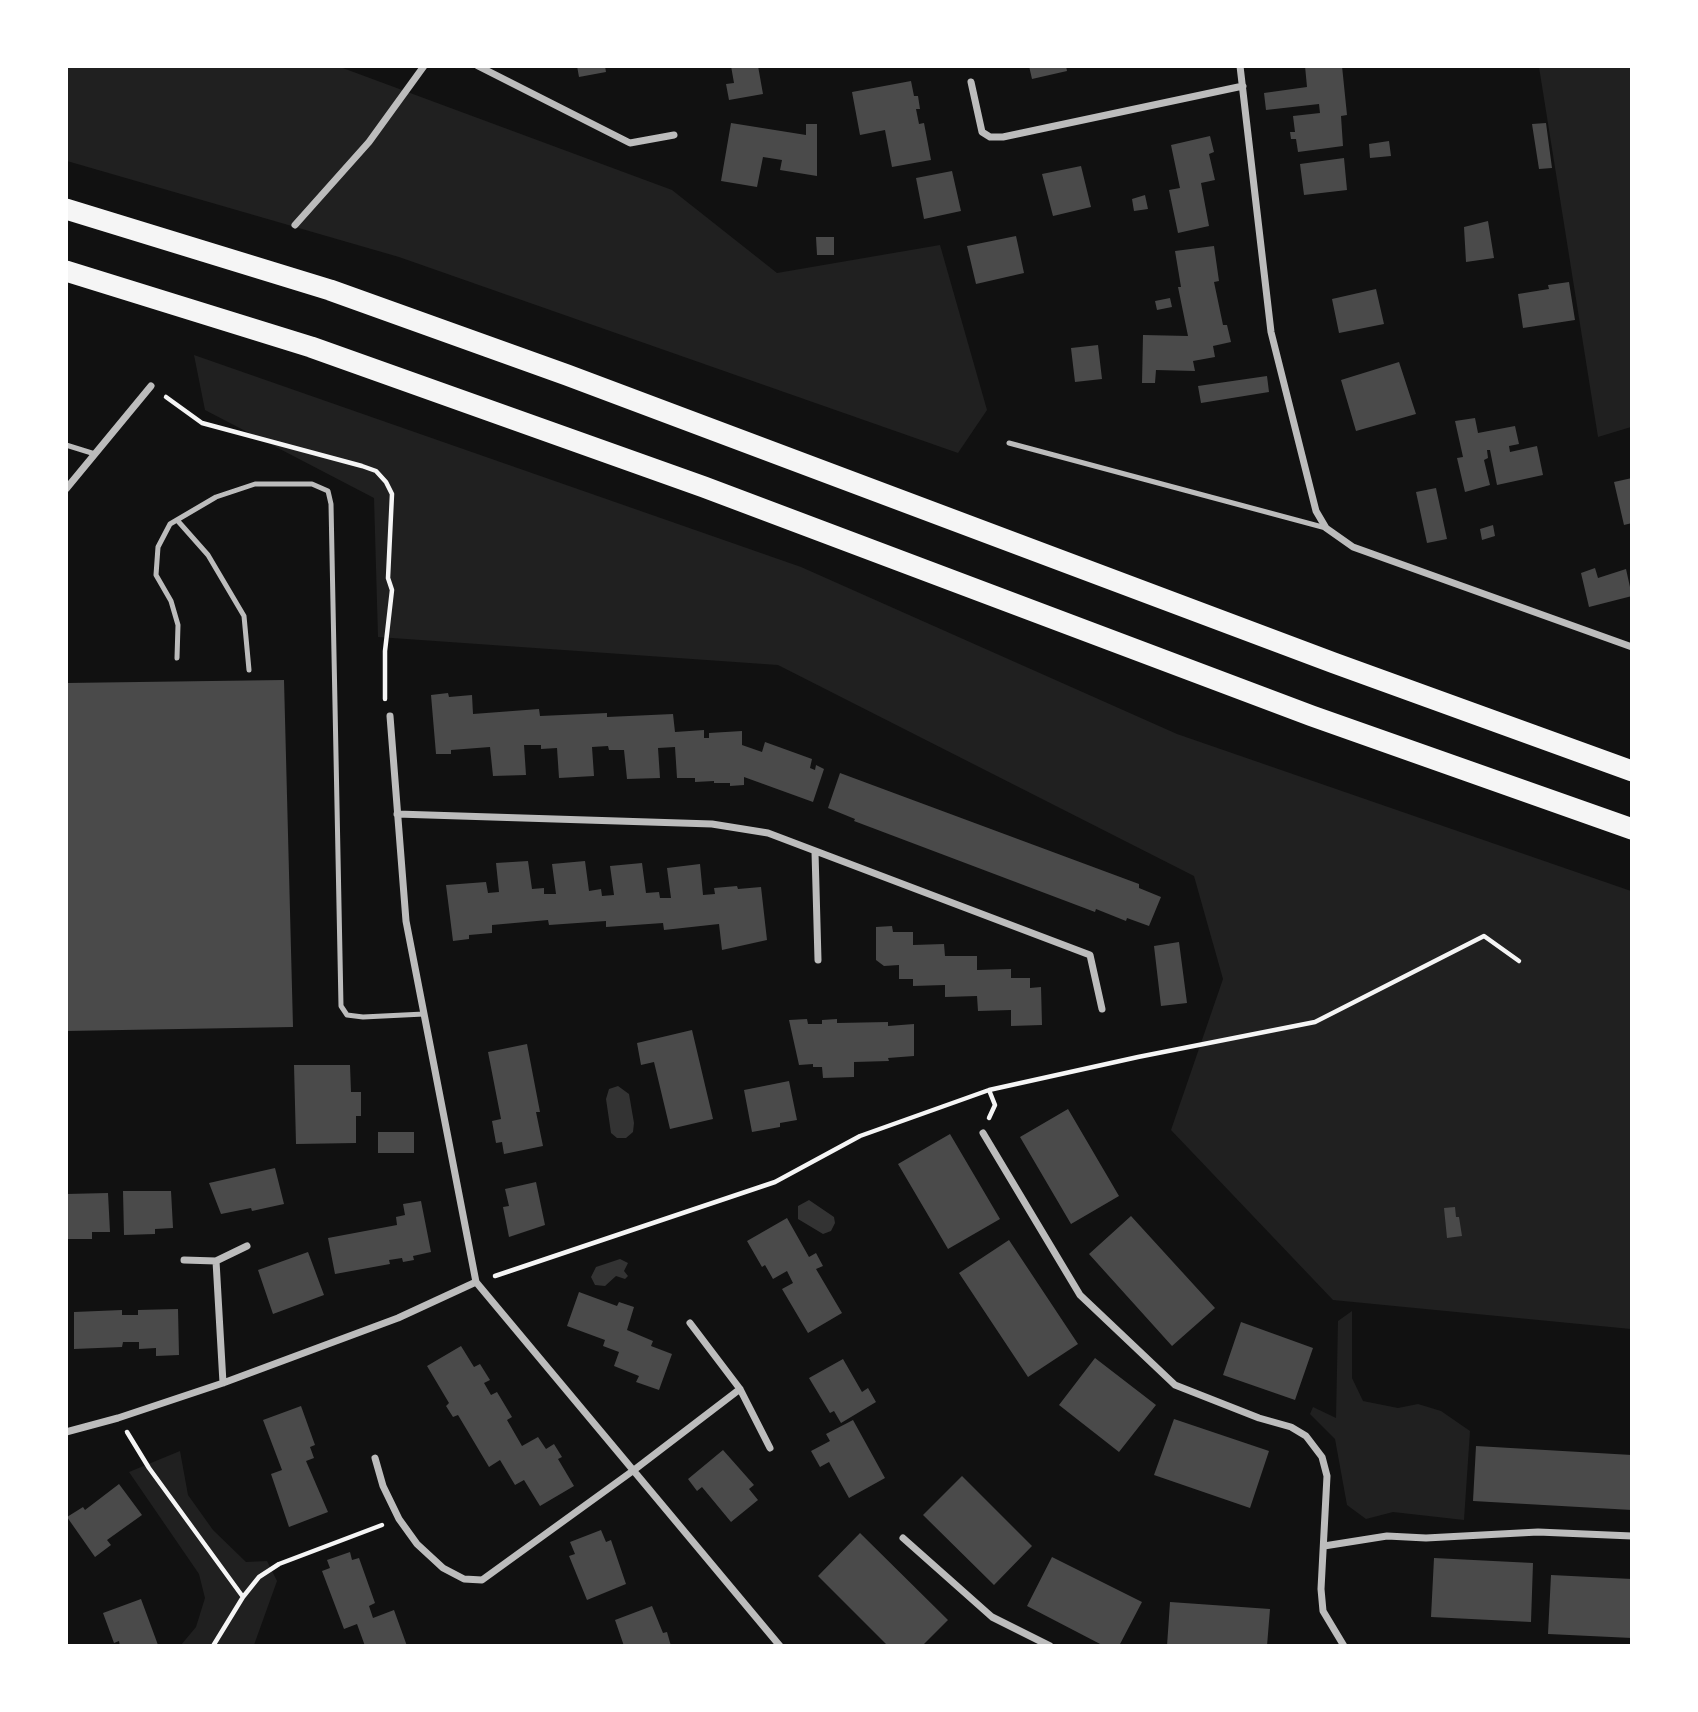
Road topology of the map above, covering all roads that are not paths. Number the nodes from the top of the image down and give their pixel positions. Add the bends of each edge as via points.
1 (424, 66) edge
2 (478, 66) edge
3 (1240, 66) edge
4 (971, 82) dead end
5 (1242, 86) junction
6 (674, 135) dead end
7 (66, 209) edge
8 (295, 225) dead end
9 (66, 271) edge
10 (151, 386) dead end
11 (1009, 443) dead end
12 (66, 445) edge
13 (95, 454) junction
14 (66, 489) edge
15 (177, 520) junction
16 (1326, 528) junction
17 (1632, 647) edge
18 (177, 658) dead end
19 (249, 670) dead end
20 (390, 716) dead end
21 (1632, 771) edge
22 (397, 814) junction
23 (1632, 829) edge
24 (815, 852) junction
25 (818, 960) dead end
26 (1102, 1009) dead end
27 (424, 1014) junction
28 (983, 1133) dead end
29 (247, 1246) dead end
30 (184, 1260) dead end
31 (216, 1261) junction
32 (476, 1282) junction
33 (690, 1322) dead end
34 (223, 1382) junction
35 (740, 1389) junction
36 (66, 1432) edge
37 (770, 1448) dead end
38 (375, 1458) dead end
39 (634, 1470) junction
40 (1632, 1536) edge
41 (903, 1538) dead end
42 (1324, 1546) junction
43 (780, 1646) edge
44 (1050, 1646) edge
45 (1344, 1646) edge

1 - 8 street via 369,142
2 - 6 street via 630,143
3 - 5 street
4 - 5 street via 982,131 990,137
5 - 16 street via 1271,332 1316,511
7 - 21 highway via 330,290
9 - 23 highway via 337,356 704,487 1312,716
10 - 13 street
11 - 16 lane
12 - 13 lane
13 - 14 street
15 - 18 lane via 158,547 156,575 178,625
15 - 19 lane via 208,555 244,616
15 - 27 lane via 216,497 255,484 312,484 328,491 341,1006 348,1015 363,1017
16 - 17 street via 1353,547
20 - 22 street
22 - 24 street via 712,824 768,833
22 - 27 street via 406,920
24 - 25 street
24 - 26 street via 1090,956
27 - 32 street
28 - 42 street via 1080,1296 1175,1385 1307,1436 1322,1457 1327,1476
29 - 31 street
30 - 31 street
31 - 34 street
32 - 34 street via 398,1318
32 - 39 street
33 - 35 street
34 - 36 street
35 - 37 street
35 - 39 street
38 - 39 street via 399,1519 417,1544 443,1568 464,1579 482,1580
39 - 43 street
40 - 42 street via 1538,1532 1387,1536
41 - 44 street via 992,1617
42 - 45 street via 1323,1611

